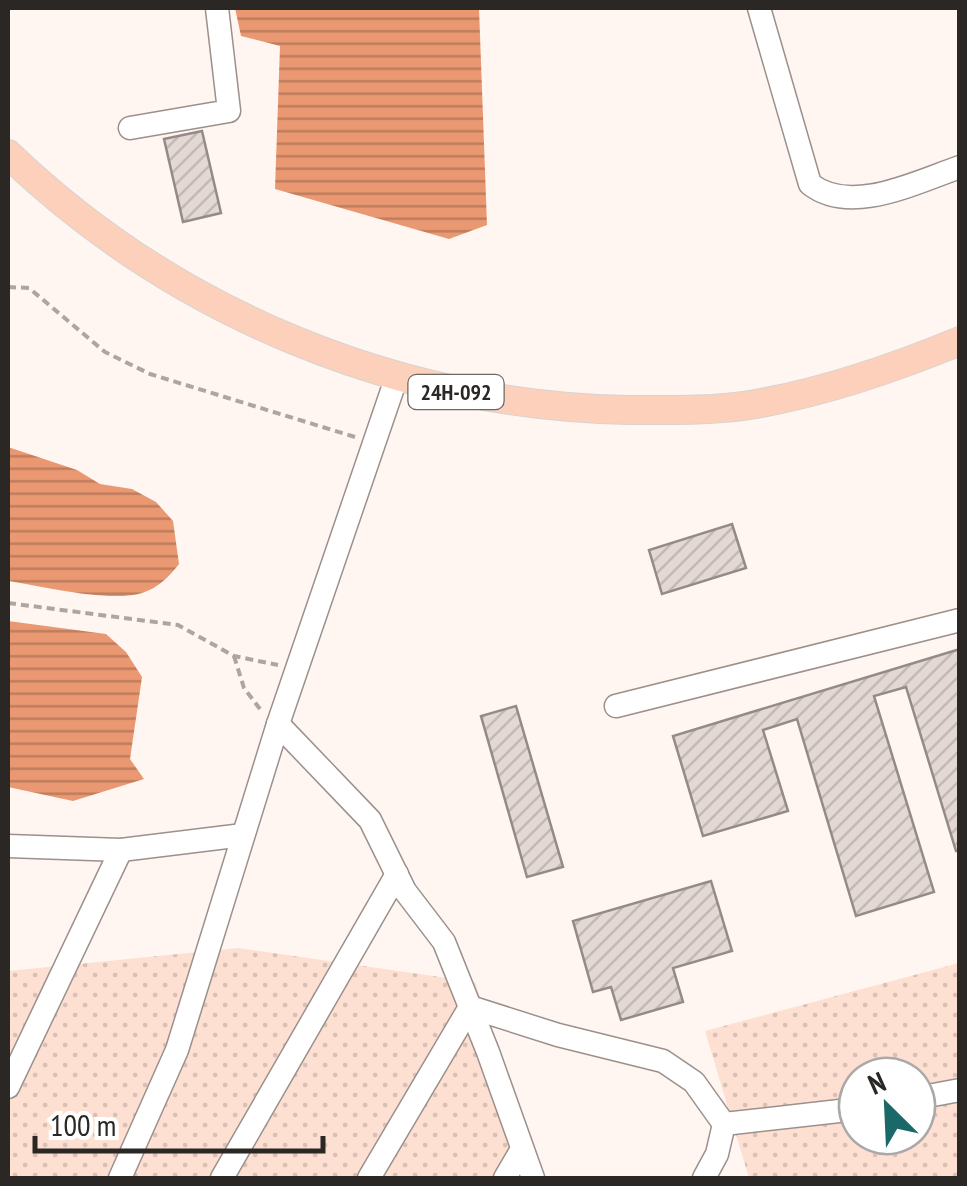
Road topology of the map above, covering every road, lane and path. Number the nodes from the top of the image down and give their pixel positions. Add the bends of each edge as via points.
1 (217, 8) edge
2 (759, 8) edge
3 (130, 128) dead end
4 (8, 154) edge
5 (960, 167) edge
6 (8, 287) edge
7 (960, 341) edge
8 (396, 376) junction
9 (375, 439) junction
10 (8, 603) edge
11 (960, 620) edge
12 (234, 656) junction
13 (298, 666) junction
14 (616, 706) dead end
15 (278, 724) junction
16 (243, 835) junction
17 (8, 846) edge
18 (121, 850) junction
19 (397, 874) junction
20 (470, 1006) junction
21 (8, 1088) edge
22 (837, 1110) edge
23 (724, 1124) junction
24 (522, 1150) junction
25 (120, 1178) edge
26 (222, 1178) edge
27 (369, 1178) edge
28 (506, 1178) edge
29 (532, 1178) edge
30 (704, 1178) edge

1 - 3 street via 229,111
2 - 5 street via 810,184 826,196 880,194
4 - 8 main road, 24Н-092 via 46,191 168,277 248,321
6 - 9 path via 29,288 105,352 150,374 306,425
7 - 8 main road, 24Н-092 via 810,394 746,406 529,404
8 - 9 street
9 - 13 street
10 - 12 path via 178,625
11 - 14 street
12 - 13 path
12 - 15 path via 254,705
13 - 15 street
15 - 16 street
15 - 19 street via 370,820
16 - 18 street
16 - 25 street via 177,1050
17 - 18 street
18 - 21 street
19 - 20 street via 444,942
19 - 26 street
20 - 23 street via 662,1060 694,1082
20 - 24 street
20 - 27 street
22 - 23 street
23 - 30 street
24 - 28 street
24 - 29 street

